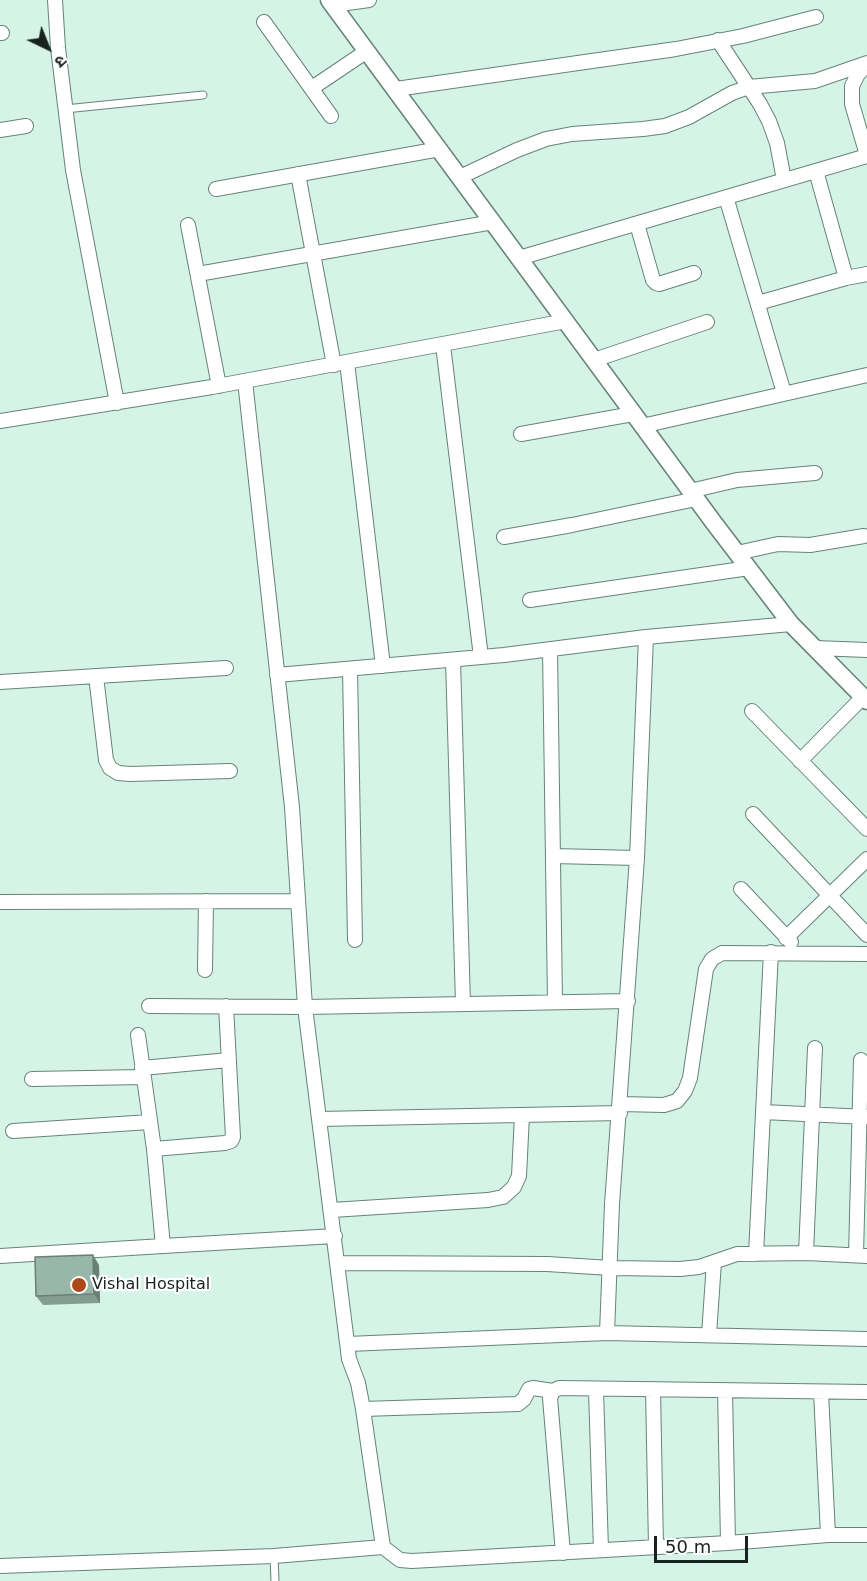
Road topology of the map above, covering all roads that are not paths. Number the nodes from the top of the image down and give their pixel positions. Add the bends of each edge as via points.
1 (55, 0) edge
2 (369, 0) edge
3 (331, 3) edge
4 (816, 17) dead end
5 (264, 22) dead end
6 (718, 40) junction
7 (367, 51) junction
8 (867, 64) edge
9 (749, 87) junction
10 (312, 88) junction
11 (396, 89) junction
12 (203, 95) dead end
13 (65, 109) junction
14 (331, 116) dead end
15 (26, 126) dead end
16 (0, 130) edge
17 (440, 149) junction
18 (867, 155) edge
19 (816, 171) junction
20 (298, 174) junction
21 (460, 177) junction
22 (784, 180) junction
23 (216, 189) dead end
24 (726, 197) junction
25 (493, 222) junction
26 (637, 224) junction
27 (188, 225) dead end
28 (313, 254) junction
29 (519, 258) junction
30 (694, 273) dead end
31 (198, 274) junction
32 (867, 274) edge
33 (846, 278) junction
34 (758, 303) junction
35 (566, 321) junction
36 (707, 322) dead end
37 (443, 345) junction
38 (594, 360) junction
39 (340, 364) junction
40 (867, 375) edge
41 (245, 381) junction
42 (219, 386) junction
43 (784, 393) junction
44 (117, 403) junction
45 (638, 420) junction
46 (0, 421) edge
47 (521, 434) dead end
48 (815, 473) dead end
49 (693, 495) junction
50 (864, 536) dead end
51 (504, 537) dead end
52 (737, 553) junction
53 (749, 568) junction
54 (530, 600) dead end
55 (791, 624) junction
56 (646, 637) junction
57 (815, 648) junction
58 (550, 649) junction
59 (867, 650) edge
60 (481, 657) junction
61 (453, 660) junction
62 (383, 666) junction
63 (226, 668) dead end
64 (350, 669) junction
65 (277, 675) junction
66 (96, 676) junction
67 (0, 682) edge
68 (865, 699) edge
69 (752, 711) dead end
70 (800, 761) junction
71 (230, 771) dead end
72 (753, 814) dead end
73 (867, 829) edge
74 (553, 856) junction
75 (637, 858) junction
76 (867, 859) edge
77 (741, 890) dead end
78 (830, 897) junction
79 (206, 901) junction
80 (298, 901) junction
81 (0, 902) edge
82 (867, 935) edge
83 (786, 938) junction
84 (355, 940) dead end
85 (771, 952) junction
86 (802, 953) junction
87 (867, 954) edge
88 (205, 970) dead end
89 (628, 1001) junction
90 (555, 1002) junction
91 (463, 1004) junction
92 (149, 1006) dead end
93 (226, 1006) junction
94 (305, 1007) junction
95 (138, 1035) dead end
96 (815, 1048) dead end
97 (229, 1060) junction
98 (861, 1060) dead end
99 (143, 1072) junction
100 (32, 1079) dead end
101 (620, 1109) junction
102 (763, 1112) junction
103 (522, 1115) junction
104 (813, 1115) junction
105 (863, 1116) edge
106 (319, 1119) junction
107 (150, 1122) junction
108 (13, 1131) dead end
109 (154, 1149) junction
110 (332, 1210) junction
111 (335, 1236) junction
112 (164, 1246) junction
113 (806, 1252) junction
114 (756, 1254) junction
115 (862, 1255) edge
116 (0, 1256) edge
117 (714, 1262) junction
118 (339, 1263) junction
119 (611, 1268) junction
120 (608, 1334) junction
121 (709, 1335) junction
122 (867, 1339) edge
123 (348, 1344) junction
124 (653, 1389) junction
125 (596, 1390) junction
126 (724, 1390) junction
127 (553, 1391) junction
128 (820, 1392) junction
129 (867, 1392) edge
130 (363, 1409) junction
131 (828, 1535) junction
132 (867, 1535) edge
133 (728, 1543) junction
134 (383, 1547) junction
135 (656, 1547) junction
136 (601, 1550) junction
137 (563, 1553) junction
138 (274, 1556) junction
139 (0, 1566) edge
140 (275, 1581) edge

1 - 13 street
2 - 3 street
3 - 7 street
4 - 6 street
5 - 10 street
6 - 9 street
6 - 11 street
7 - 10 street
7 - 11 street
8 - 9 street via 815,81
8 - 18 street via 852,86 852,104
9 - 21 street via 665,126 546,139
9 - 22 street via 769,121
10 - 14 street
11 - 17 street
12 - 13 lane
13 - 44 street
15 - 16 street
17 - 20 street
17 - 21 street
18 - 19 street
19 - 22 street
19 - 33 street
20 - 23 street
20 - 28 street
21 - 25 street
22 - 24 street
24 - 26 street
24 - 34 street
25 - 28 street
25 - 29 street
26 - 29 street
26 - 30 street via 656,283
27 - 31 street
28 - 31 street
28 - 39 street
29 - 35 street
31 - 42 street
32 - 33 street
33 - 34 street
34 - 43 street
35 - 37 street
35 - 38 street
36 - 38 street
37 - 39 street
37 - 60 street
38 - 45 street
39 - 41 street
39 - 62 street
40 - 43 street
41 - 42 street
41 - 65 street
42 - 44 street
43 - 45 street
44 - 46 street
45 - 47 street
45 - 49 street
48 - 49 street via 737,480
49 - 51 street via 572,525
49 - 52 street
50 - 52 street via 810,545 778,544
52 - 53 street
53 - 54 street
53 - 55 street
55 - 56 street
55 - 57 street
56 - 58 street
56 - 75 street
57 - 59 street
57 - 68 street
58 - 60 street
58 - 74 street
60 - 61 street
61 - 62 street
61 - 91 street
62 - 64 street
63 - 66 street
64 - 65 street
64 - 84 street
65 - 80 street
66 - 67 street
66 - 71 street via 110,768 129,774
68 - 70 street
69 - 70 street
70 - 73 street
72 - 78 street
74 - 75 street
74 - 90 street
75 - 89 street
76 - 78 street
77 - 83 street
78 - 82 street
78 - 83 street
79 - 80 street
79 - 81 street
79 - 88 street
80 - 94 street
83 - 86 street
85 - 86 street
85 - 101 street via 722,953 712,959 706,969 686,1091 677,1101 664,1105
85 - 102 street
86 - 87 street
89 - 90 street
89 - 101 street
90 - 91 street
91 - 94 street
92 - 93 street
93 - 94 street
93 - 97 street
94 - 106 street
95 - 99 street
96 - 104 street
97 - 99 street
97 - 109 street via 231,1141
98 - 105 street
99 - 100 street
99 - 107 street
101 - 103 street
101 - 119 street
102 - 104 street
102 - 114 street
103 - 106 street
103 - 110 street via 519,1176 503,1197
104 - 105 street
104 - 113 street
105 - 115 street
106 - 110 street
107 - 108 street
107 - 109 street
109 - 112 street
110 - 111 street
111 - 112 street
111 - 118 street
112 - 116 street
113 - 114 street
113 - 115 street
114 - 117 street via 737,1254
117 - 119 street via 680,1269
117 - 121 street
118 - 119 street via 548,1263
118 - 123 street
119 - 120 street
120 - 121 street
120 - 123 street
121 - 122 street
123 - 130 street
124 - 125 street
124 - 126 street
124 - 135 street
125 - 127 street
125 - 136 street
126 - 128 street
126 - 133 street
127 - 130 street via 529,1389 518,1404
127 - 137 street via 550,1398
128 - 129 street
128 - 131 street
130 - 134 street
131 - 132 street
131 - 133 street
133 - 135 street
134 - 137 street via 400,1560 412,1561
134 - 138 street
135 - 136 street
136 - 137 street
138 - 139 street
138 - 140 lane

